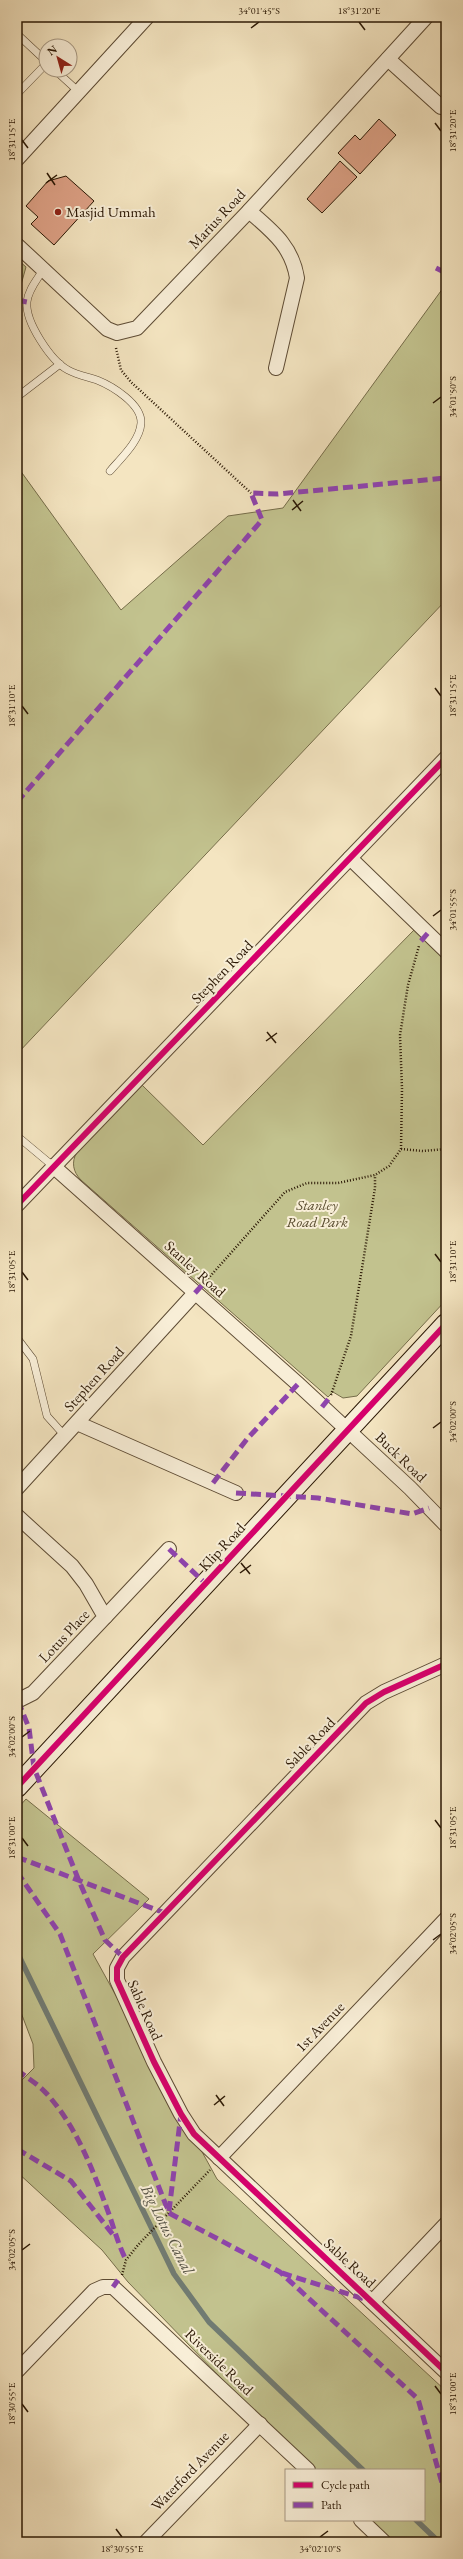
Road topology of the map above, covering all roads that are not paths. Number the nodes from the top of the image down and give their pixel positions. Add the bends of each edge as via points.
1 (148, 17) edge
2 (426, 17) edge
3 (17, 34) edge
4 (38, 55) edge
5 (388, 59) junction
6 (38, 72) edge
7 (64, 78) edge
8 (79, 92) junction
9 (17, 94) edge
10 (441, 107) dead end
11 (17, 159) edge
12 (249, 211) junction
13 (17, 245) edge
14 (44, 270) junction
15 (60, 364) junction
16 (276, 368) dead end
17 (17, 397) edge
18 (110, 471) dead end
19 (446, 758) edge
20 (350, 858) junction
21 (446, 951) edge
22 (17, 1136) edge
23 (53, 1166) junction
24 (17, 1204) edge
25 (200, 1288) junction
26 (446, 1324) edge
27 (17, 1338) edge
28 (76, 1423) junction
29 (348, 1430) junction
30 (65, 1436) junction
31 (17, 1488) edge
32 (236, 1493) dead end
33 (17, 1516) edge
34 (446, 1526) edge
35 (169, 1549) dead end
36 (105, 1617) junction
37 (446, 1664) edge
38 (17, 1701) edge
39 (17, 1787) edge
40 (446, 1920) edge
41 (215, 2164) junction
42 (446, 2224) edge
43 (372, 2302) junction
44 (17, 2371) edge
45 (446, 2372) edge
46 (260, 2424) junction
47 (307, 2469) edge
48 (362, 2521) edge
49 (146, 2542) edge
50 (384, 2542) edge

1 - 8 street
2 - 5 street, Marius Road
3 - 4 lane
5 - 10 street
5 - 12 street, Marius Road
6 - 9 lane
7 - 8 lane
8 - 11 street
12 - 14 street, Marius Road via 137,328 117,333 97,321
12 - 16 street via 281,239 295,264 297,278
13 - 14 street
14 - 15 lane via 31,290 27,302 28,315 33,328
15 - 17 lane
15 - 18 lane via 68,370 98,380 116,390 131,402 138,412 141,422 138,434
19 - 20 street, Stephen Road
20 - 21 street
20 - 23 street, Stephen Road
22 - 23 lane, Stanley Road
23 - 24 street, Stephen Road
23 - 25 street, Stanley Road
25 - 28 street, Stephen Road
25 - 29 street, Stanley Road
26 - 29 street, Klip Road
27 - 30 lane via 26,1346 33,1359 47,1416
28 - 30 street, Stephen Road
28 - 32 street
29 - 34 street, Buck Road
29 - 39 street, Klip Road
30 - 31 street, Stephen Road
33 - 36 street, Lotus Place via 72,1566
35 - 36 street
36 - 38 street, Lotus Place via 33,1693
37 - 41 street, Sable Road via 366,1703 124,1957 117,1968 116,1980 121,1994 181,2114
40 - 41 street, 1st Avenue
41 - 43 street, Sable Road
42 - 43 street
43 - 45 street, Sable Road
44 - 46 street, Riverside Road via 84,2300 102,2287 113,2287 123,2293
46 - 47 street, Riverside Road
46 - 49 street, Waterford Avenue
48 - 50 street

